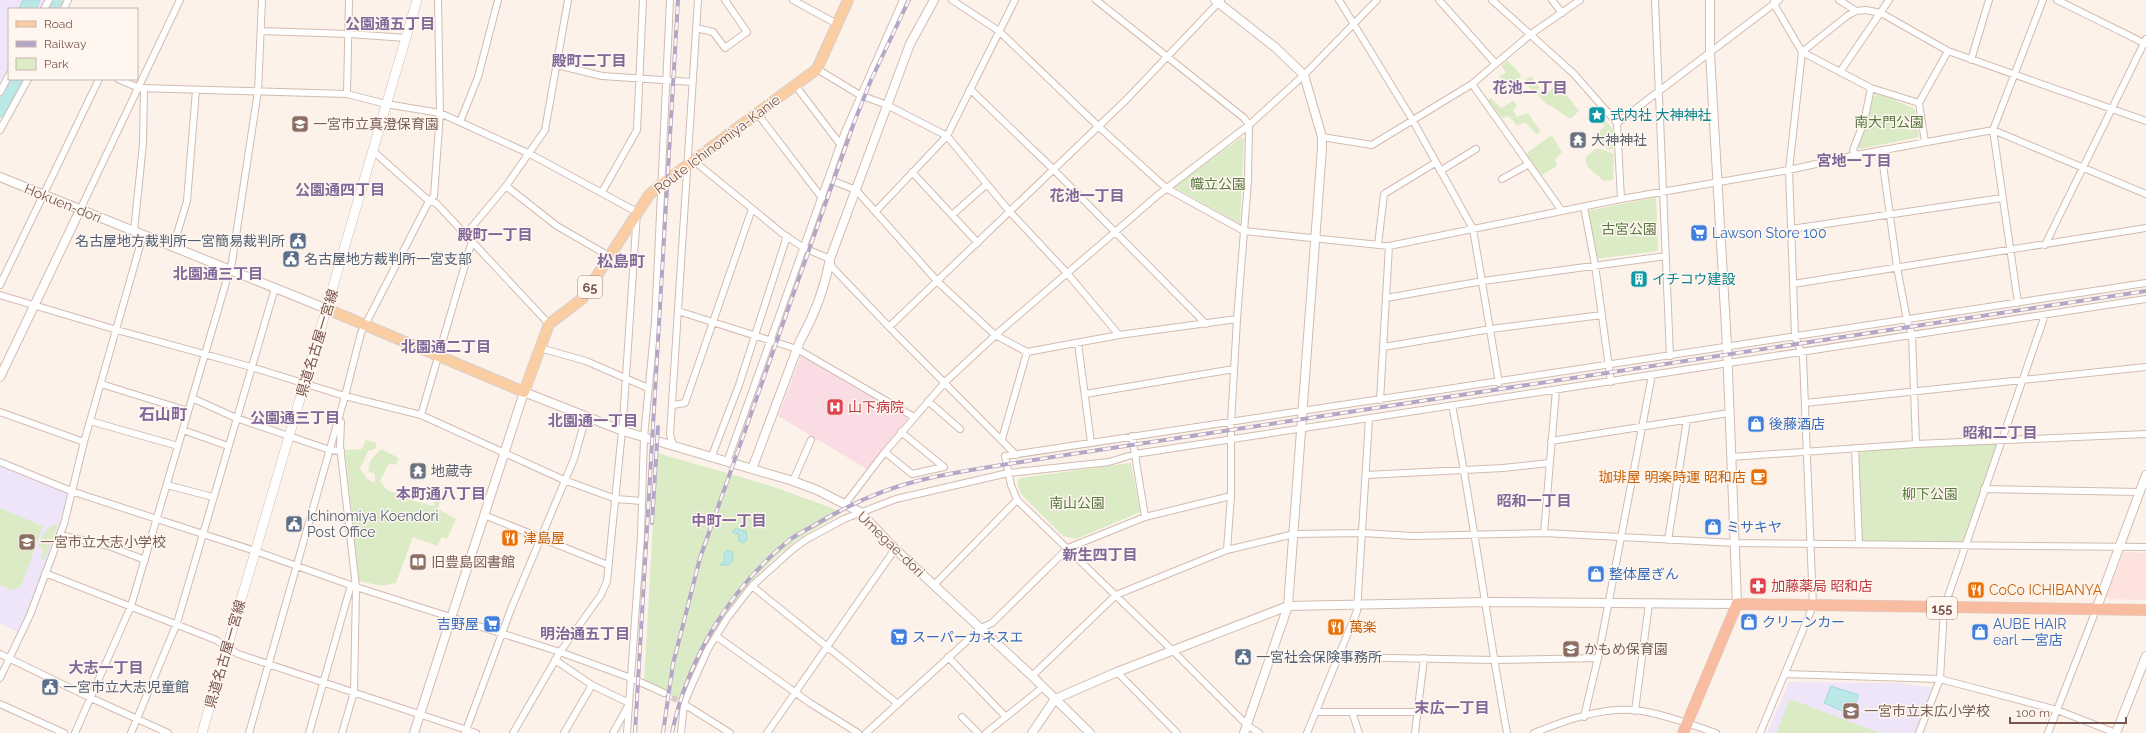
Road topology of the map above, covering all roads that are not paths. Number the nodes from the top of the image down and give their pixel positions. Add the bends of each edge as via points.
1 (180, 0) edge
2 (262, 0) edge
3 (349, 0) edge
4 (417, 0) edge
5 (438, 0) edge
6 (498, 0) edge
7 (568, 0) edge
8 (643, 0) edge
9 (670, 0) edge
10 (698, 0) edge
11 (725, 0) edge
12 (793, 0) edge
13 (848, 0) edge
14 (903, 0) edge
15 (934, 0) edge
16 (952, 0) edge
17 (1015, 0) edge
18 (1096, 0) edge
19 (1339, 0) edge
20 (1377, 0) edge
21 (1439, 0) edge
22 (1492, 0) edge
23 (1552, 0) edge
24 (1580, 0) edge
25 (1655, 0) edge
26 (1710, 0) edge
27 (1840, 0) edge
28 (1889, 0) edge
29 (1989, 0) edge
30 (2043, 0) edge
31 (2057, 0) edge
32 (1218, 1) edge
33 (1776, 1) edge
34 (1856, 11) junction
35 (1881, 12) junction
36 (1562, 13) junction
37 (837, 24) junction
38 (1354, 24) junction
39 (696, 28) junction
40 (999, 31) junction
41 (261, 32) junction
42 (349, 34) junction
43 (1531, 34) junction
44 (406, 38) junction
45 (2145, 42) edge
46 (1948, 51) junction
47 (1802, 52) junction
48 (1710, 54) junction
49 (1167, 57) junction
50 (1971, 60) junction
51 (1495, 63) junction
52 (557, 65) junction
53 (817, 68) junction
54 (1840, 72) junction
55 (1304, 75) junction
56 (2013, 75) junction
57 (8, 77) edge
58 (639, 79) junction
59 (27, 80) edge
60 (99, 80) edge
61 (121, 80) edge
62 (666, 80) junction
63 (692, 82) junction
64 (1472, 84) junction
65 (794, 85) junction
66 (142, 88) junction
67 (1871, 88) junction
68 (970, 89) junction
69 (196, 90) junction
70 (258, 91) junction
71 (0, 92) edge
72 (1659, 92) junction
73 (347, 94) junction
74 (860, 95) junction
75 (1919, 103) junction
76 (386, 104) junction
77 (887, 105) junction
78 (2112, 108) junction
79 (440, 113) junction
80 (757, 113) junction
81 (1412, 119) junction
82 (2146, 121) edge
83 (460, 122) junction
84 (1617, 123) junction
85 (1249, 125) junction
86 (1098, 126) junction
87 (0, 130) edge
88 (1992, 130) junction
89 (947, 136) junction
90 (1322, 138) junction
91 (1926, 142) junction
92 (840, 144) junction
93 (1476, 149) dead end
94 (1881, 150) junction
95 (373, 151) junction
96 (530, 154) junction
97 (1856, 155) junction
98 (1435, 163) junction
99 (690, 164) junction
100 (1529, 164) junction
101 (2083, 168) junction
102 (1053, 170) junction
103 (1789, 170) junction
104 (1440, 171) junction
105 (912, 172) junction
106 (0, 177) edge
107 (828, 179) junction
108 (1502, 179) dead end
109 (1718, 182) junction
110 (987, 184) junction
111 (506, 186) junction
112 (660, 186) junction
113 (1166, 188) junction
114 (856, 190) junction
115 (602, 192) junction
116 (1662, 192) junction
117 (2146, 194) edge
118 (43, 195) junction
119 (822, 198) junction
120 (2002, 198) junction
121 (1621, 199) junction
122 (430, 201) junction
123 (1584, 207) junction
124 (752, 209) junction
125 (80, 210) junction
126 (876, 211) junction
127 (1562, 211) junction
128 (638, 212) junction
129 (1010, 212) junction
130 (952, 215) junction
131 (1890, 215) junction
132 (2146, 228) edge
133 (1473, 229) junction
134 (1791, 229) junction
135 (134, 232) junction
136 (1244, 232) junction
137 (1114, 233) junction
138 (466, 234) junction
139 (143, 235) junction
140 (787, 236) junction
141 (1314, 238) junction
142 (472, 241) junction
143 (978, 243) junction
144 (1378, 245) junction
145 (2045, 245) junction
146 (1389, 246) junction
147 (173, 247) junction
148 (804, 248) junction
149 (2009, 250) junction
150 (609, 256) junction
151 (1666, 256) junction
152 (830, 259) junction
153 (1595, 265) junction
154 (1897, 267) junction
155 (229, 269) junction
156 (1067, 273) junction
157 (1483, 281) junction
158 (938, 282) junction
159 (2146, 283) edge
160 (0, 284) edge
161 (1793, 284) junction
162 (275, 288) junction
163 (0, 295) edge
164 (1386, 298) junction
165 (2146, 299) edge
166 (2018, 303) junction
167 (35, 306) junction
168 (327, 309) junction
169 (678, 311) junction
170 (1602, 315) junction
171 (2044, 315) junction
172 (1236, 319) junction
173 (1907, 320) junction
174 (713, 323) junction
175 (549, 324) junction
176 (1206, 324) junction
177 (364, 325) junction
178 (889, 327) junction
179 (1491, 329) junction
180 (117, 330) junction
181 (995, 335) junction
182 (1119, 335) junction
183 (1912, 335) junction
184 (754, 336) junction
185 (1795, 336) junction
186 (770, 340) junction
187 (1078, 343) junction
188 (1727, 346) junction
189 (1383, 347) junction
190 (540, 348) junction
191 (797, 349) junction
192 (1027, 352) junction
193 (1801, 352) junction
194 (204, 355) junction
195 (437, 356) junction
196 (1670, 356) junction
197 (1727, 364) junction
198 (1610, 366) junction
199 (251, 367) junction
200 (2146, 367) edge
201 (1234, 369) junction
202 (1652, 375) junction
203 (0, 377) edge
204 (626, 377) junction
205 (2021, 379) junction
206 (945, 382) junction
207 (1611, 382) junction
208 (305, 383) junction
209 (1499, 383) junction
210 (101, 384) junction
211 (648, 388) junction
212 (1556, 390) junction
213 (1914, 391) junction
214 (524, 392) junction
215 (1085, 394) junction
216 (345, 396) junction
217 (192, 398) junction
218 (1380, 400) junction
219 (928, 401) junction
220 (1805, 402) junction
221 (673, 405) junction
222 (1452, 405) junction
223 (188, 411) junction
224 (0, 412) edge
225 (1304, 412) junction
226 (1729, 412) junction
227 (421, 416) junction
228 (586, 417) junction
229 (914, 417) junction
230 (236, 418) junction
231 (1368, 419) junction
232 (1687, 420) junction
233 (90, 421) junction
234 (1231, 423) junction
235 (1642, 426) junction
236 (1303, 428) junction
237 (960, 429) dead end
238 (183, 430) junction
239 (623, 430) junction
240 (901, 432) junction
241 (2146, 434) edge
242 (289, 436) junction
243 (1132, 436) junction
244 (644, 437) junction
245 (1002, 439) junction
246 (1232, 439) junction
247 (2001, 439) junction
248 (811, 440) dead end
249 (1551, 441) junction
250 (84, 442) junction
251 (1091, 443) junction
252 (1916, 444) junction
253 (178, 446) junction
254 (228, 446) junction
255 (673, 446) junction
256 (1855, 448) junction
257 (330, 450) junction
258 (341, 451) junction
259 (885, 452) junction
260 (1807, 452) junction
261 (504, 454) junction
262 (1135, 454) junction
263 (1016, 455) junction
264 (711, 458) junction
265 (1731, 458) junction
266 (0, 462) edge
267 (727, 462) junction
268 (1549, 463) junction
269 (1463, 468) junction
270 (752, 469) junction
271 (1008, 473) junction
272 (1366, 475) junction
273 (2146, 475) edge
274 (564, 480) junction
275 (792, 481) junction
276 (167, 484) junction
277 (1984, 489) junction
278 (71, 491) junction
279 (2140, 492) junction
280 (1231, 496) junction
281 (213, 498) junction
282 (616, 498) junction
283 (1017, 500) junction
284 (642, 501) junction
285 (845, 504) junction
286 (860, 512) junction
287 (484, 515) junction
288 (1145, 517) junction
289 (157, 519) junction
290 (1362, 533) junction
291 (1544, 533) junction
292 (202, 534) junction
293 (1294, 534) junction
294 (60, 535) junction
295 (1476, 535) junction
296 (1620, 537) junction
297 (540, 539) junction
298 (1668, 540) junction
299 (1735, 543) junction
300 (1859, 543) junction
301 (1812, 544) junction
302 (1966, 545) junction
303 (2119, 546) junction
304 (2146, 547) edge
305 (1068, 548) junction
306 (895, 549) junction
307 (1227, 550) junction
308 (255, 551) junction
309 (145, 560) junction
310 (608, 565) junction
311 (296, 566) junction
312 (45, 574) junction
313 (934, 585) junction
314 (353, 586) junction
315 (752, 586) junction
316 (1116, 595) junction
317 (1486, 602) junction
318 (1608, 603) junction
319 (1649, 603) junction
320 (1358, 604) junction
321 (1737, 604) junction
322 (132, 606) junction
323 (1288, 606) junction
324 (1813, 606) junction
325 (1944, 608) junction
326 (2096, 610) junction
327 (2146, 610) edge
328 (451, 617) junction
329 (177, 623) junction
330 (981, 628) junction
331 (502, 634) junction
332 (716, 636) junction
333 (226, 646) junction
334 (828, 647) junction
335 (1172, 650) junction
336 (560, 652) junction
337 (0, 654) edge
338 (2146, 656) edge
339 (948, 657) junction
340 (1338, 657) junction
341 (10, 658) junction
342 (1424, 658) junction
343 (1598, 658) junction
344 (555, 660) junction
345 (1494, 660) junction
346 (268, 664) junction
347 (1117, 672) junction
348 (1785, 674) junction
349 (1032, 676) junction
350 (0, 678) edge
351 (631, 678) junction
352 (1940, 679) junction
353 (324, 683) junction
354 (592, 685) junction
355 (1042, 686) junction
356 (354, 692) junction
357 (664, 693) tunnel mouth
358 (796, 693) junction
359 (91, 698) junction
360 (1055, 699) junction
361 (0, 704) edge
362 (629, 704) junction
363 (684, 704) junction
364 (898, 704) junction
365 (2057, 710) junction
366 (1635, 711) junction
367 (1316, 712) junction
368 (1352, 712) junction
369 (1418, 712) junction
370 (420, 714) junction
371 (962, 717) dead end
372 (1006, 717) junction
373 (1584, 717) junction
374 (137, 719) junction
375 (1685, 728) edge
376 (1245, 729) edge
377 (465, 731) edge
378 (1546, 731) edge
379 (64, 733) edge
380 (75, 733) edge
381 (131, 733) edge
382 (168, 733) edge
383 (202, 733) edge
384 (249, 733) edge
385 (309, 733) edge
386 (342, 733) edge
387 (414, 733) edge
388 (476, 733) edge
389 (512, 733) edge
390 (564, 733) edge
391 (613, 733) edge
392 (627, 733) edge
393 (681, 733) edge
394 (730, 733) edge
395 (766, 733) edge
396 (858, 733) edge
397 (866, 733) edge
398 (978, 733) edge
399 (986, 733) edge
400 (1032, 733) edge
401 (1090, 733) edge
402 (1177, 733) edge
403 (1259, 733) edge
404 (1307, 733) edge
405 (1359, 733) edge
406 (1416, 733) edge
407 (1507, 733) edge
408 (1534, 733) edge
409 (1716, 733) edge
410 (1760, 733) edge
411 (1919, 733) edge
412 (2048, 733) edge
413 (2116, 733) edge

1 - 66 street
2 - 41 street
3 - 42 street
4 - 44 main road, 県道名古屋一宮線
5 - 79 street
6 - 83 street via 478,77
7 - 52 street
8 - 58 street
9 - 62 street
10 - 39 street
11 - 39 street via 747,32 725,48 713,32
12 - 37 street
13 - 37 main road, Route Ichinomiya-Kanie / 65
14 - 74 street
15 - 77 street via 910,44
16 - 40 street
17 - 40 street
18 - 49 street
19 - 38 street
20 - 38 street
21 - 51 street
22 - 43 street
23 - 36 street
24 - 36 street
25 - 72 street
26 - 48 street
27 - 34 street
28 - 35 street
29 - 50 street
30 - 56 street
31 - 45 street
32 - 49 street
32 - 55 street via 1276,48
33 - 47 street
33 - 48 street
34 - 35 street
34 - 47 street
35 - 46 street
35 - 54 street
36 - 43 street
37 - 53 main road, Route Ichinomiya-Kanie / 65
38 - 55 street
38 - 81 street
39 - 63 street
40 - 68 street
40 - 86 street
41 - 42 street
41 - 70 street
42 - 44 street
42 - 73 street
43 - 51 street
43 - 84 street via 1574,74
44 - 76 main road, 県道名古屋一宮線
45 - 78 street
46 - 50 street
46 - 75 street
47 - 54 street
47 - 103 street
48 - 72 street
48 - 109 street
49 - 85 street via 1244,118
49 - 86 street
50 - 56 street
51 - 64 street
52 - 58 street via 602,76
52 - 96 street via 545,130
53 - 65 main road, Route Ichinomiya-Kanie / 65
53 - 74 street
54 - 67 street
55 - 85 street
55 - 90 street
56 - 78 street
56 - 88 street
57 - 71 street
58 - 62 street
58 - 115 street via 637,130
59 - 87 street
60 - 118 street
61 - 66 street
62 - 63 street
62 - 112 street
63 - 99 street
64 - 81 street
64 - 100 street
65 - 80 main road, Route Ichinomiya-Kanie / 65
65 - 92 street
66 - 69 street
66 - 125 street
66 - 135 street via 143,144
67 - 75 street
67 - 97 street via 1864,122 1853,150
68 - 89 street
68 - 102 street
69 - 70 street
69 - 147 street via 187,201
70 - 73 street
70 - 155 street
72 - 84 street
72 - 116 street
73 - 76 street
74 - 77 street
74 - 92 street
75 - 91 street
76 - 79 street
76 - 95 main road, 県道名古屋一宮線
77 - 89 street
77 - 114 street
78 - 82 street
78 - 101 street
79 - 83 street
79 - 122 street via 434,196
80 - 99 main road, Route Ichinomiya-Kanie / 65
80 - 119 street
81 - 90 street via 1372,145
81 - 98 street
83 - 96 street
84 - 121 street
85 - 113 street
85 - 136 street
86 - 102 street
86 - 113 street
88 - 91 street
88 - 101 street
88 - 120 street
89 - 105 street
89 - 110 street
90 - 141 street
91 - 94 street
92 - 107 street
93 - 104 street
94 - 97 street
94 - 131 street
95 - 122 street
95 - 168 main road, 県道名古屋一宮線
96 - 111 street
96 - 115 street
97 - 103 street
98 - 104 street
98 - 144 street via 1384,194
99 - 112 main road, Route Ichinomiya-Kanie / 65
99 - 124 street
99 - 169 street
100 - 108 street
100 - 127 street
101 - 117 street
101 - 145 street
102 - 129 street
102 - 137 street
103 - 109 street
103 - 134 street
104 - 133 street
105 - 126 street
105 - 130 street
106 - 118 street, Hokuen-dori
107 - 114 street
107 - 119 street
109 - 116 street
109 - 188 street
110 - 129 street
110 - 130 street
111 - 138 street
111 - 150 street via 557,226
112 - 128 main road, Route Ichinomiya-Kanie / 65 via 649,195
112 - 211 street via 655,322
113 - 136 street
113 - 137 street
114 - 126 street
114 - 152 street
115 - 128 street
116 - 121 street
116 - 151 street
118 - 125 street, Hokuen-dori
118 - 160 street
119 - 148 street
120 - 131 street
120 - 149 street
121 - 123 street
122 - 138 street via 436,203
122 - 177 street
123 - 127 street
123 - 153 street
124 - 140 street
124 - 174 street
125 - 135 street, Hokuen-dori
125 - 167 street
126 - 158 street
127 - 133 street
128 - 150 main road, Route Ichinomiya-Kanie / 65
128 - 204 street
129 - 143 street
129 - 156 street
130 - 143 street
131 - 134 street
131 - 154 street
132 - 145 street
133 - 146 street
133 - 157 street
134 - 161 street
135 - 139 street, Hokuen-dori
136 - 141 street
136 - 172 street
137 - 156 street
137 - 176 street
138 - 142 street
139 - 147 street, Hokuen-dori
139 - 180 street
140 - 148 street
140 - 184 street
141 - 144 street
141 - 225 street
142 - 175 street
142 - 195 street
143 - 158 street
144 - 146 street
145 - 149 street
146 - 164 street
147 - 155 street, Hokuen-dori
148 - 152 street
148 - 186 street
149 - 154 street
149 - 166 street
150 - 175 main road, Route Ichinomiya-Kanie / 65 via 582,299
151 - 153 street
151 - 196 street
152 - 178 street via 832,267
152 - 191 street via 828,275
153 - 157 street
153 - 170 street
154 - 161 street
154 - 173 street
155 - 162 street, Hokuen-dori
155 - 194 street
156 - 181 street
156 - 182 street
157 - 164 street
157 - 179 street
158 - 178 street
158 - 181 street
159 - 166 street
161 - 185 street
162 - 168 street, Hokuen-dori
162 - 199 street
163 - 167 street
164 - 189 street
165 - 171 street
166 - 173 street
167 - 180 street
167 - 203 street
168 - 177 main road
168 - 208 main road, 県道名古屋一宮線
169 - 174 street
169 - 221 street
170 - 179 street
170 - 198 street
171 - 183 street
171 - 205 street
172 - 176 street
172 - 201 street
173 - 183 street
173 - 185 street
174 - 184 street
174 - 221 street via 685,403
175 - 190 main road
176 - 182 street
177 - 195 main road
177 - 216 street
178 - 206 street
179 - 189 street
179 - 209 street
180 - 194 street
180 - 210 street
181 - 192 street
181 - 206 street
182 - 187 street
183 - 193 street
183 - 213 street
184 - 186 street
184 - 264 street via 739,385
185 - 188 street
185 - 193 street
186 - 191 street
186 - 267 street
187 - 192 street
187 - 215 street
188 - 196 street
188 - 197 street
189 - 218 street
190 - 204 street via 586,361
190 - 214 main road
191 - 229 street
191 - 270 street
192 - 245 street
193 - 197 street
193 - 220 street
194 - 199 street
194 - 217 street
195 - 214 main road
195 - 227 street
196 - 198 street
197 - 202 street
197 - 226 street
198 - 207 street
198 - 209 street
199 - 208 street
199 - 230 street
200 - 205 street
201 - 215 street
201 - 234 street
202 - 207 street
202 - 235 street
204 - 211 street
204 - 239 street
205 - 213 street
205 - 247 street
206 - 219 street
206 - 245 street
207 - 212 street
208 - 216 street
208 - 242 main road, 県道名古屋一宮線
209 - 218 street
210 - 223 street
210 - 233 street
211 - 244 street
212 - 222 street
212 - 249 street
213 - 220 street
213 - 252 street
214 - 228 street
214 - 261 street
215 - 251 street
216 - 227 street
216 - 257 street
216 - 258 street via 340,434
217 - 223 street
217 - 230 street
218 - 225 street
219 - 229 street
219 - 237 street
220 - 260 street
221 - 255 street via 670,434
222 - 231 street
222 - 269 street
223 - 238 street
224 - 250 street
225 - 234 street
225 - 236 street
226 - 232 street
226 - 265 street
227 - 261 street
228 - 239 street
228 - 274 street via 574,459
229 - 240 street
230 - 242 street
230 - 254 street
231 - 236 street
231 - 272 street
232 - 235 street
232 - 298 street
233 - 250 street
233 - 253 street
234 - 243 street
234 - 246 street
235 - 249 street
235 - 296 street
236 - 246 street
236 - 293 street
238 - 253 street
238 - 254 street
239 - 244 street
239 - 282 street
240 - 259 street
240 - 259 street via 944,467 912,474
241 - 247 street
242 - 257 street
242 - 308 main road, 県道名古屋一宮線
243 - 251 street
243 - 262 street
244 - 255 street, Umegae-dori
244 - 284 street
245 - 263 street
246 - 262 street
246 - 280 street
247 - 252 street
247 - 277 street
248 - 275 street
249 - 268 street
250 - 278 street
251 - 263 street
252 - 256 street
253 - 276 street
254 - 281 street
255 - 264 street, Umegae-dori
256 - 260 street
256 - 300 street
257 - 258 street
257 - 311 street
258 - 314 street
259 - 285 street
260 - 265 street
260 - 301 street
261 - 274 street
261 - 287 street
262 - 271 street via 1108,462
262 - 288 street
263 - 271 street via 1005,456
264 - 267 street, Umegae-dori
265 - 299 street
266 - 278 street
267 - 270 street, Umegae-dori
268 - 269 street via 1503,468
268 - 291 street
269 - 272 street
269 - 295 street
270 - 275 street, Umegae-dori
271 - 283 street
271 - 286 street via 896,499
272 - 290 street
273 - 279 street
274 - 282 street
274 - 297 street
275 - 285 street, Umegae-dori
276 - 281 street
276 - 289 street
277 - 279 street
277 - 302 street
278 - 289 street
278 - 294 street
279 - 303 street
280 - 288 street
280 - 307 street
281 - 292 street
282 - 284 street
282 - 310 street
283 - 305 street
283 - 313 street
284 - 351 street
285 - 286 street, Umegae-dori
286 - 306 street, Umegae-dori
286 - 315 street via 807,539
287 - 297 street
287 - 328 street
288 - 305 street
289 - 292 street
289 - 309 street
290 - 293 street
290 - 295 street via 1413,536
290 - 320 street
291 - 295 street
291 - 296 street
292 - 308 street
292 - 329 street
293 - 307 street
293 - 323 street
294 - 309 street via 109,546
294 - 312 street
295 - 317 street
296 - 298 street
296 - 318 street
297 - 310 street
297 - 331 street
298 - 299 street
299 - 301 street
299 - 321 street
300 - 301 street
300 - 302 street
301 - 324 street
302 - 303 street
302 - 325 street
303 - 304 street
303 - 326 street
305 - 316 street
305 - 330 street via 992,622
306 - 313 street, Umegae-dori
306 - 334 street
307 - 316 street
308 - 311 street
308 - 333 main road, 県道名古屋一宮線
309 - 322 street
310 - 336 street via 607,581 601,595
311 - 314 street
311 - 346 street
312 - 322 street
312 - 341 street
313 - 330 street, Umegae-dori
314 - 328 street
314 - 353 street
314 - 356 street
315 - 332 street
315 - 334 street
316 - 335 street
316 - 349 street
317 - 318 street
317 - 320 street
317 - 345 street
318 - 319 street
318 - 343 street
319 - 321 street
319 - 366 street
320 - 323 street
320 - 340 street
321 - 324 highway, 155
321 - 375 highway
322 - 329 street
322 - 359 street
323 - 335 street
323 - 376 street
324 - 325 highway, 155
324 - 348 street
325 - 326 highway, 155
325 - 352 street
326 - 327 highway, 155
326 - 365 street
328 - 331 street
328 - 370 street
329 - 333 street
329 - 374 street
330 - 339 street
330 - 349 street, Umegae-dori
331 - 336 street
331 - 377 street
332 - 358 street
332 - 363 street
333 - 346 street via 238,654
333 - 383 main road, 県道名古屋一宮線
334 - 358 street
334 - 364 street
335 - 347 street
335 - 376 street
336 - 344 street
336 - 351 street
337 - 341 street
338 - 413 street
339 - 364 street
339 - 372 street
340 - 342 street
340 - 367 street
341 - 350 street
341 - 359 street
342 - 345 street
342 - 369 street
343 - 345 street
343 - 373 street
344 - 354 street
344 - 389 street
345 - 407 street
346 - 353 street
346 - 384 street
347 - 360 street
347 - 402 street
348 - 352 street
348 - 410 street
349 - 355 street, Umegae-dori
351 - 357 street
351 - 362 street
352 - 365 street
352 - 411 street
353 - 356 street
353 - 385 street
354 - 362 street
354 - 390 street
355 - 360 street, Umegae-dori
355 - 372 street
356 - 370 street
356 - 386 street
358 - 395 street
358 - 396 street
359 - 374 street
359 - 380 street
360 - 400 street
360 - 401 street, Umegae-dori
361 - 379 street
362 - 391 street
362 - 392 street
363 - 393 street
363 - 394 street
364 - 397 street
365 - 412 street
365 - 413 street
366 - 373 street via 1607,711
366 - 375 street
367 - 368 street
367 - 404 street
368 - 369 street
368 - 405 street
369 - 406 street
370 - 377 street
370 - 387 street
371 - 398 street
372 - 399 street
373 - 378 street
374 - 381 street
374 - 382 street
375 - 409 street
376 - 403 street
377 - 388 street
378 - 408 street

